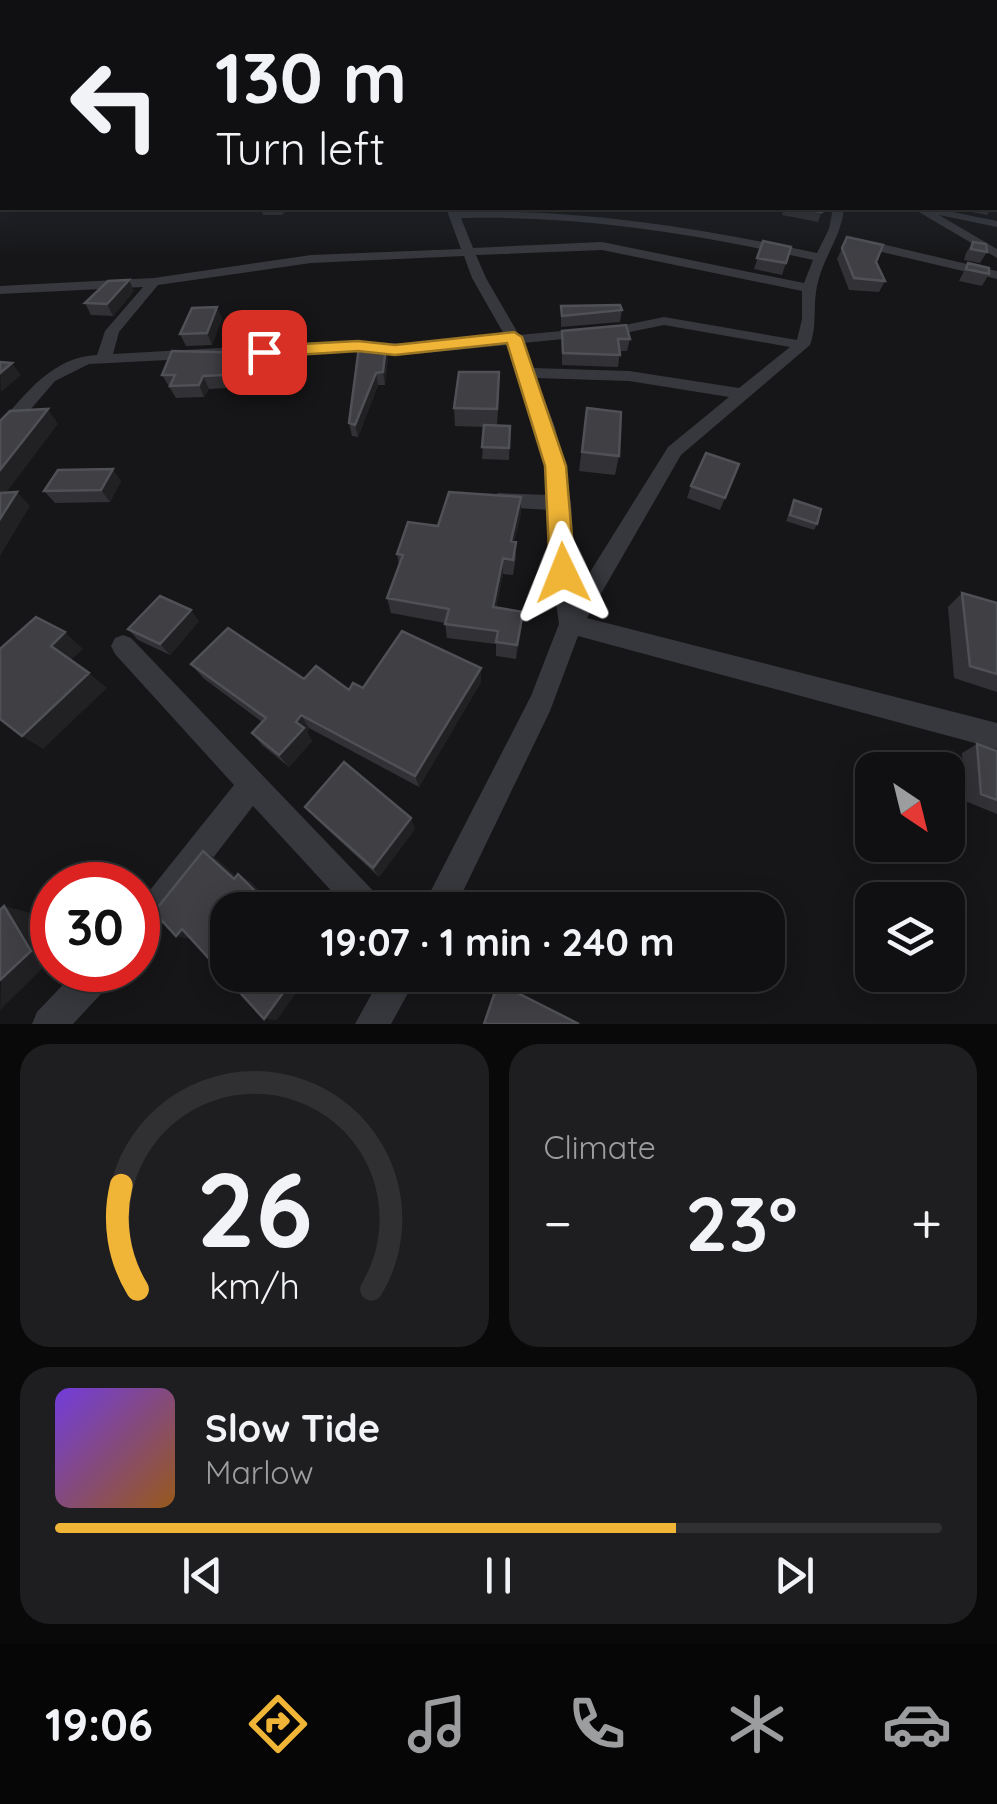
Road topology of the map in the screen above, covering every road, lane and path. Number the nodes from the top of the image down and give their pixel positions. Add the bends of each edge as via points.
1 (840, 210) edge
2 (924, 210) edge
3 (928, 210) edge
4 (453, 211) edge
5 (997, 224) edge
6 (835, 239) junction
7 (470, 253) junction
8 (997, 254) edge
9 (820, 258) junction
10 (997, 275) edge
11 (154, 282) junction
12 (809, 288) junction
13 (0, 290) edge
14 (514, 337) junction
15 (802, 346) junction
16 (104, 358) junction
17 (528, 373) junction
18 (742, 394) junction
19 (0, 434) edge
20 (471, 499) edge
21 (561, 503) junction
22 (571, 624) junction
23 (123, 646) dead end
24 (997, 736) edge
25 (252, 784) junction
26 (353, 892) edge
27 (446, 892) edge
28 (160, 902) edge
29 (79, 992) edge
30 (391, 992) edge
31 (49, 1024) edge
32 (372, 1024) edge

1 - 6 street
2 - 8 street
3 - 5 street
4 - 7 street
4 - 9 street via 670,226
6 - 9 street
6 - 10 street
7 - 11 street via 311,259
7 - 12 street via 602,246
7 - 14 street
9 - 12 street
11 - 13 street
11 - 16 street via 112,331
12 - 15 street via 812,324
14 - 15 street via 664,321
14 - 16 street via 395,350 358,346
14 - 17 street
15 - 18 street
16 - 19 street via 62,368
17 - 18 street via 629,376
17 - 21 street
18 - 22 street via 674,450
20 - 21 street
21 - 22 street
22 - 24 street
22 - 27 street via 541,702
23 - 25 street
25 - 26 street
25 - 28 street
29 - 31 street
30 - 32 street

